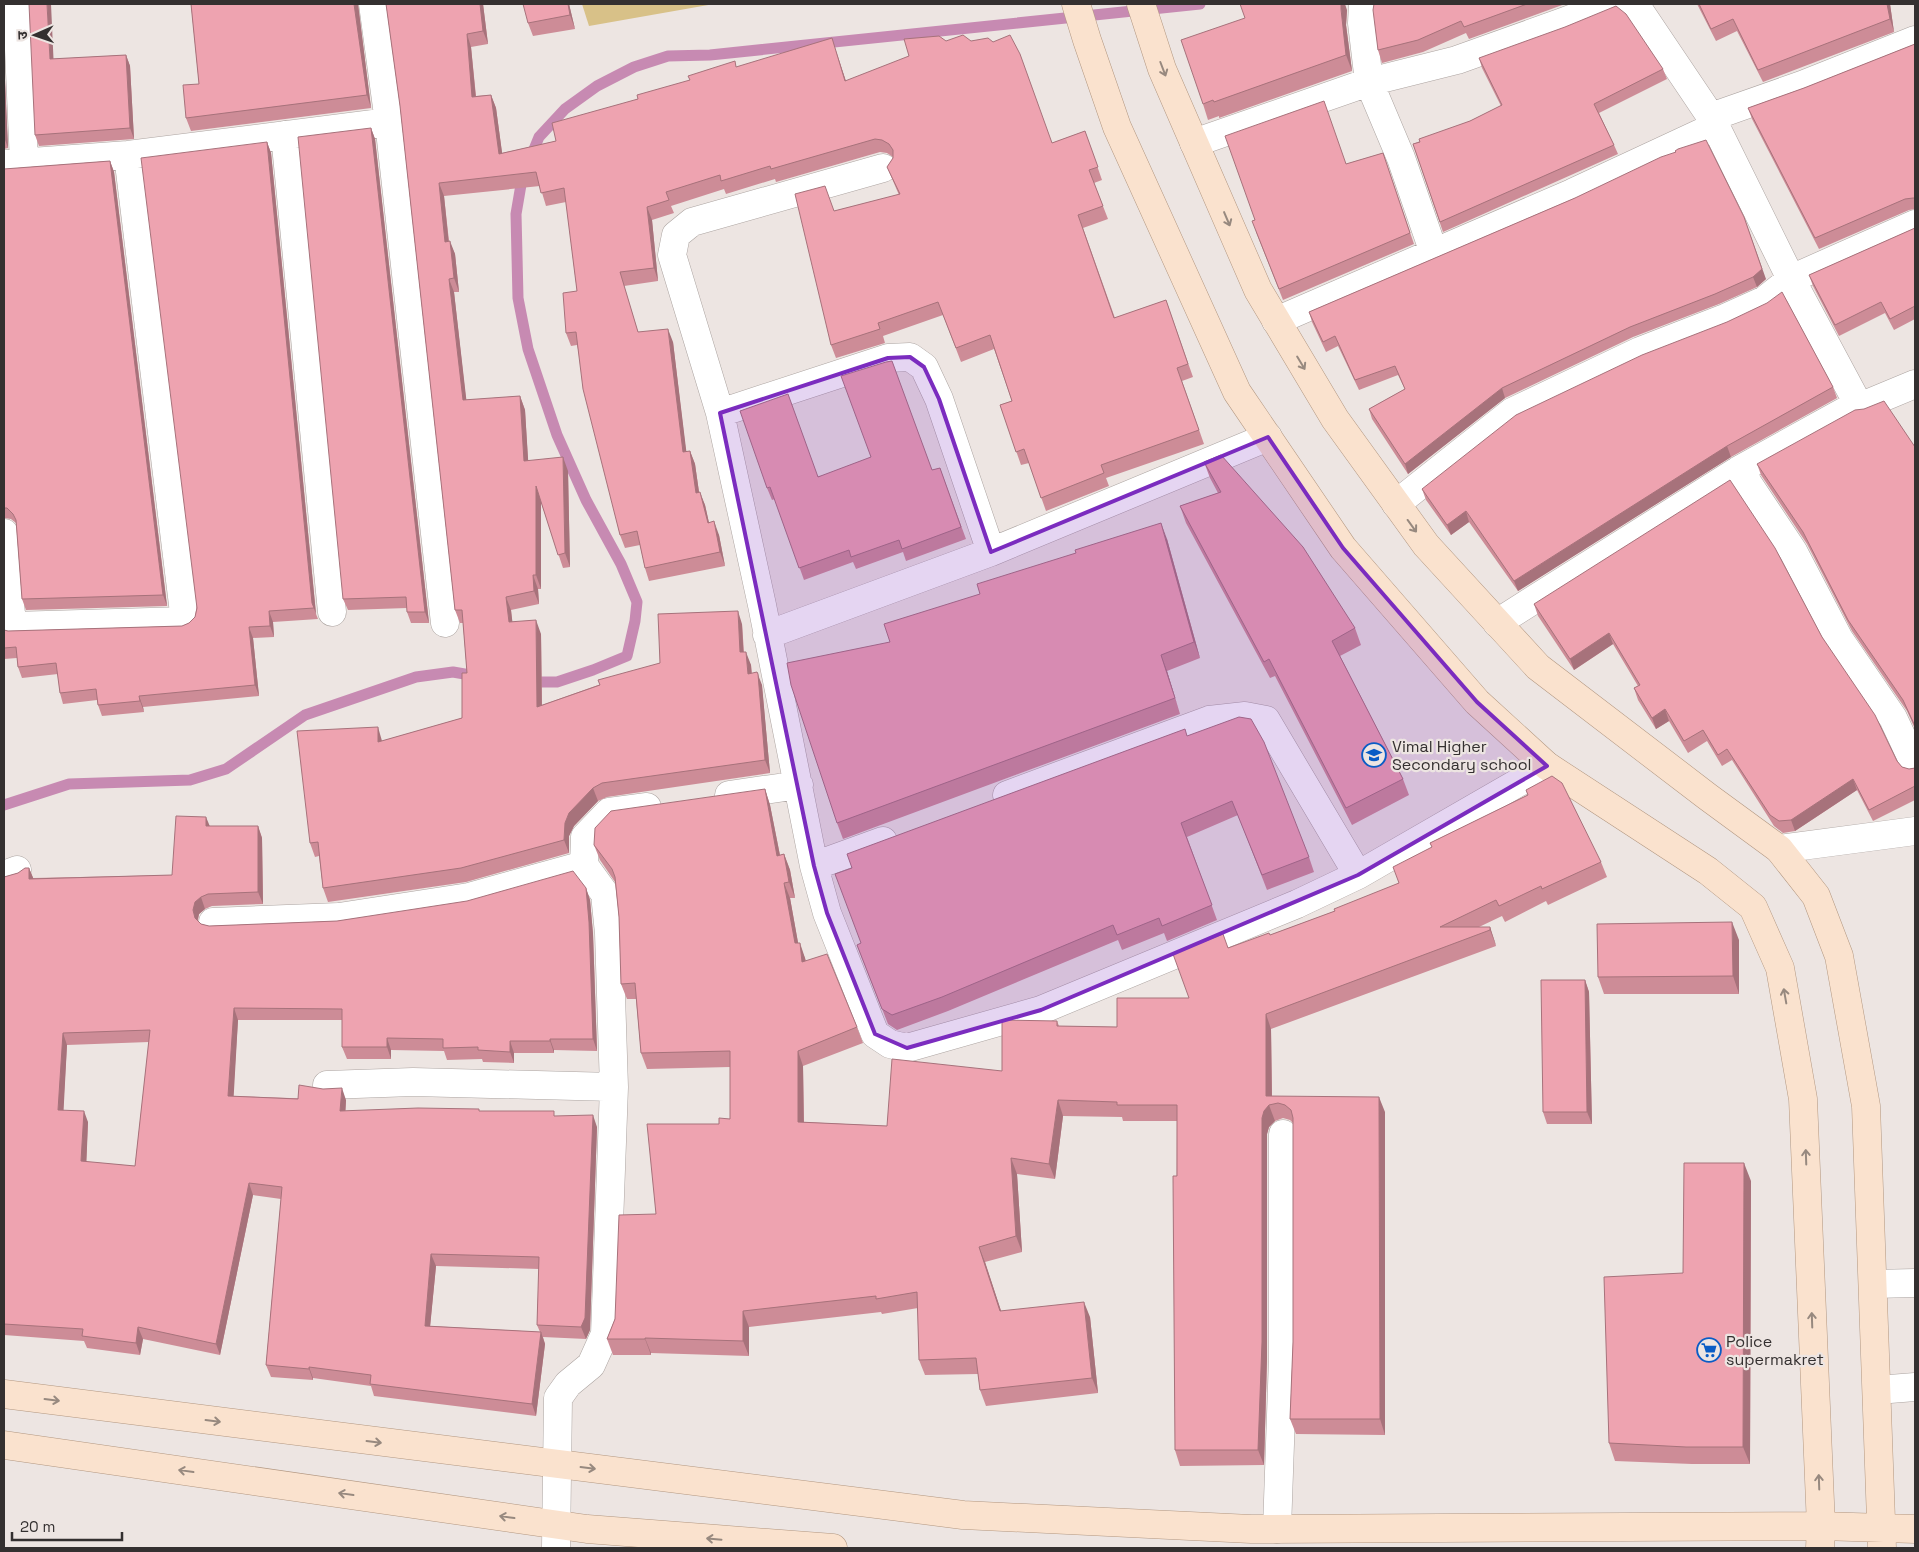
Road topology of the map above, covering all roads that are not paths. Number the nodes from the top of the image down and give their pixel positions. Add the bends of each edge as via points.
1 (17, 4) edge
2 (373, 4) edge
3 (1076, 4) edge
4 (1363, 4) edge
5 (1610, 4) edge
6 (1630, 4) edge
7 (1144, 14) edge
8 (1915, 40) edge
9 (1368, 82) junction
10 (1713, 121) junction
11 (389, 122) junction
12 (285, 135) junction
13 (1194, 143) junction
14 (128, 155) junction
15 (14, 163) edge
16 (882, 168) dead end
17 (1915, 224) edge
18 (1434, 253) junction
19 (1791, 279) junction
20 (1276, 321) junction
21 (1915, 384) edge
22 (1858, 404) junction
23 (720, 413) junction
24 (1268, 437) junction
25 (1739, 470) junction
26 (1396, 504) junction
27 (4, 533) edge
28 (991, 552) junction
29 (332, 612) dead end
30 (445, 623) dead end
31 (1497, 623) junction
32 (767, 635) junction
33 (1915, 765) edge
34 (1547, 766) junction
35 (799, 785) junction
36 (704, 799) edge
37 (676, 803) edge
38 (980, 805) edge
39 (1915, 831) edge
40 (906, 832) edge
41 (1779, 848) junction
42 (584, 865) junction
43 (814, 866) junction
44 (1358, 875) junction
45 (212, 922) dead end
46 (327, 1085) dead end
47 (614, 1087) junction
48 (1283, 1134) dead end
49 (1915, 1283) edge
50 (1873, 1284) junction
51 (1915, 1387) edge
52 (1877, 1390) junction
53 (4, 1394) edge
54 (4, 1445) edge
55 (557, 1464) junction
56 (1915, 1529) edge
57 (1277, 1530) junction
58 (556, 1536) edge
59 (1820, 1537) edge
60 (1882, 1538) edge
61 (833, 1548) edge

1 - 15 street
2 - 11 street
3 - 24 main road via 1117,127 1237,392
4 - 9 street
5 - 9 street via 1457,60
6 - 10 street via 1640,13
7 -> 13 main road via 1162,69
8 - 10 street
9 - 13 street
9 - 18 street via 1401,158
10 - 18 street via 1572,193
10 - 19 street
11 - 12 street
11 - 30 street
12 - 14 street
12 - 29 street
13 -> 20 main road via 1258,290
14 - 15 street
14 - 27 street via 185,621 12,626
16 - 23 street via 692,222 676,235 672,255
17 - 19 street
18 - 20 street
19 - 22 street
19 - 26 street via 1765,300 1640,351 1512,412
20 -> 26 main road via 1335,419
21 - 22 street via 1862,406
22 - 25 street
23 - 28 street via 888,358 910,357 924,366 939,399
23 - 32 street
24 - 28 street
24 - 34 main road via 1343,548 1477,702
25 - 31 street
25 - 33 street via 1794,551 1839,639 1893,718
26 -> 31 main road via 1426,545
28 - 32 street
31 - 41 main road via 1538,668
32 - 35 street
34 - 44 street
59 -> 34 main road via 1804,1099 1780,968 1753,906 1708,871
35 - 36 street
35 - 43 street
37 - 42 street via 609,812 585,837
38 - 44 street via 1209,720 1245,716 1266,720
39 - 41 street
40 - 43 street
41 - 50 main road via 1816,896 1839,956 1866,1106
42 - 45 street via 469,896 339,918
42 - 47 street via 605,894
43 - 44 street via 827,913 875,1034 890,1044 906,1048 1041,1010 1215,940
46 - 47 street via 413,1082
47 - 55 street via 605,1334 591,1365 568,1384 558,1398
48 - 57 street via 1283,1358
49 - 50 street
50 - 52 main road
51 - 52 street
52 - 60 main road
53 -> 55 main road
58 -> 54 main road
55 -> 57 main road via 962,1515
55 - 58 street
56 - 60 main road
57 - 59 main road
61 -> 58 main road via 597,1530
59 - 60 main road

